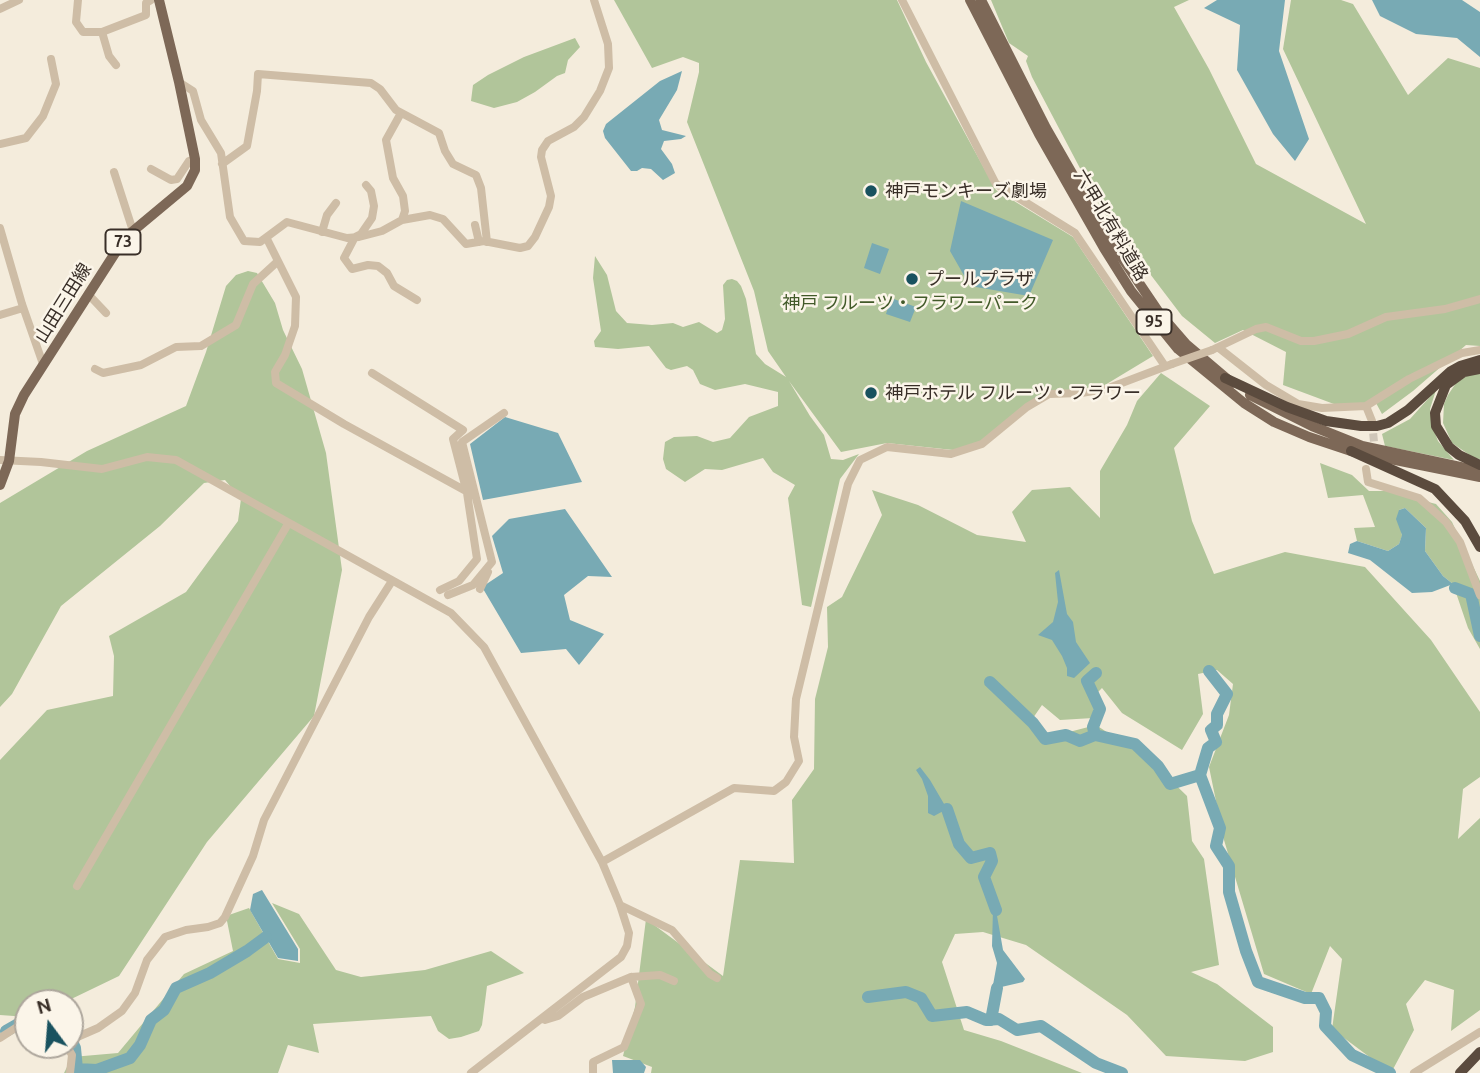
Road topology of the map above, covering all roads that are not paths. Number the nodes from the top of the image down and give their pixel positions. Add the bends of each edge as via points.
1 (19, 0) edge
2 (78, 0) edge
3 (152, 0) edge
4 (159, 0) edge
5 (594, 0) edge
6 (902, 0) edge
7 (970, 0) edge
8 (981, 0) edge
9 (0, 9) edge
10 (103, 32) junction
11 (51, 59) dead end
12 (116, 65) dead end
13 (179, 82) junction
14 (401, 113) junction
15 (0, 144) edge
16 (195, 159) junction
17 (222, 164) junction
18 (151, 169) dead end
19 (114, 172) dead end
20 (366, 185) dead end
21 (336, 203) dead end
22 (402, 220) junction
23 (475, 225) dead end
24 (0, 228) edge
25 (133, 230) junction
26 (322, 232) junction
27 (355, 237) junction
28 (267, 239) junction
29 (483, 242) junction
30 (278, 262) junction
31 (88, 294) junction
32 (1480, 299) edge
33 (417, 300) dead end
34 (23, 308) junction
35 (106, 313) dead end
36 (0, 315) edge
37 (1215, 349) junction
38 (1480, 350) edge
39 (1480, 360) edge
40 (44, 364) junction
41 (1169, 365) junction
42 (94, 369) dead end
43 (1480, 369) edge
44 (372, 373) dead end
45 (1225, 379) junction
46 (1366, 406) junction
47 (504, 413) dead end
48 (1372, 421) tunnel mouth
49 (1351, 451) junction
50 (5, 461) edge
51 (1480, 465) edge
52 (1366, 469) dead end
53 (1480, 471) edge
54 (1480, 478) edge
55 (0, 485) edge
56 (471, 495) junction
57 (288, 524) junction
58 (1480, 547) edge
59 (492, 562) junction
60 (392, 581) junction
61 (480, 589) dead end
62 (1480, 596) edge
63 (601, 862) junction
64 (77, 886) dead end
65 (620, 905) junction
66 (631, 977) junction
67 (717, 978) dead end
68 (674, 981) dead end
69 (539, 1022) junction
70 (1480, 1032) edge
71 (84, 1034) edge
72 (1480, 1052) edge
73 (1480, 1060) edge
74 (471, 1073) edge
75 (593, 1073) edge
76 (1413, 1073) edge
77 (1460, 1073) edge
78 (1466, 1073) edge

1 - 9 street
2 - 10 street via 76,22 83,32
3 - 10 street via 146,3 146,15
4 - 13 main road
5 - 29 street via 608,44 608,68 584,117 542,150 551,196 541,226 528,246
6 - 41 street via 996,184 1075,233
7 - 49 main road, 六甲北有料道路 / 95 via 1084,214 1131,291 1178,349 1275,422
8 - 45 main road, 六甲北有料道路 / 95 via 1046,128 1112,243 1160,314
10 - 12 street
11 - 15 street via 55,84 43,116 26,138
13 - 16 main road
13 - 17 street via 194,91 201,120 216,143
14 - 17 street via 371,83 258,74 247,146
14 - 22 street via 386,140 393,178 403,196
14 - 29 street via 439,133 453,164 475,175 481,188
16 - 18 street via 177,179
16 - 25 main road, 山田三田線 / 73 via 187,186
17 - 28 street via 236,230 254,243
19 - 25 street
20 - 27 street via 374,206 372,218
21 - 26 street
22 - 27 street via 382,231
22 - 29 street via 430,215 443,219 466,243
23 - 29 street
24 - 34 street
25 - 31 main road, 山田三田線 / 73
26 - 27 street
26 - 28 street via 287,222
27 - 33 street via 344,258 352,270 378,266 394,286
28 - 30 street
30 - 42 street via 253,284 236,325 201,346 176,347 141,365 103,373
30 - 56 street via 296,298 295,326 275,372 276,383
31 - 35 street
31 - 40 main road, 山田三田線 / 73
32 - 37 street via 1386,317 1348,334 1314,341 1301,341 1266,327
34 - 36 street
34 - 40 street
37 - 41 street, bridge
37 - 46 street via 1298,404
38 - 46 street via 1451,358
39 - 45 highway via 1451,371 1398,418 1377,426 1326,421
40 - 50 main road, 山田三田線 / 73 via 15,414
41 - 63 street via 1106,389 1048,394 982,444 951,454 887,447 860,460 848,484 796,699 794,737 799,761 786,782 774,791 734,788
43 - 51 highway via 1464,372 1446,385 1436,413 1436,426 1449,447
44 - 56 street via 463,430 453,439
45 - 53 main road, 六甲北有料道路 / 95 via 1279,410 1362,446
46 - 48 street
47 - 56 street via 462,442
49 - 54 main road, 六甲北有料道路 / 95
49 - 58 highway via 1435,489 1465,521
50 - 55 main road, 山田三田線 / 73
50 - 57 street via 102,469 147,457 176,460
52 - 62 street via 1368,482 1419,498 1446,522 1460,542
56 - 59 street
56 - 59 street via 477,559 444,593 473,585
57 - 60 street
57 - 64 street
59 - 61 street
60 - 63 street via 451,613 484,647
60 - 71 street via 264,820 225,917 208,927 165,937 147,960 135,993 122,1011
63 - 65 street
65 - 67 street via 672,930
65 - 69 street via 629,933 621,957
66 - 68 street via 660,975
66 - 69 street
66 - 75 street via 641,1004 624,1048 593,1062
69 - 74 street
70 - 76 street
72 - 77 highway
73 - 78 highway

